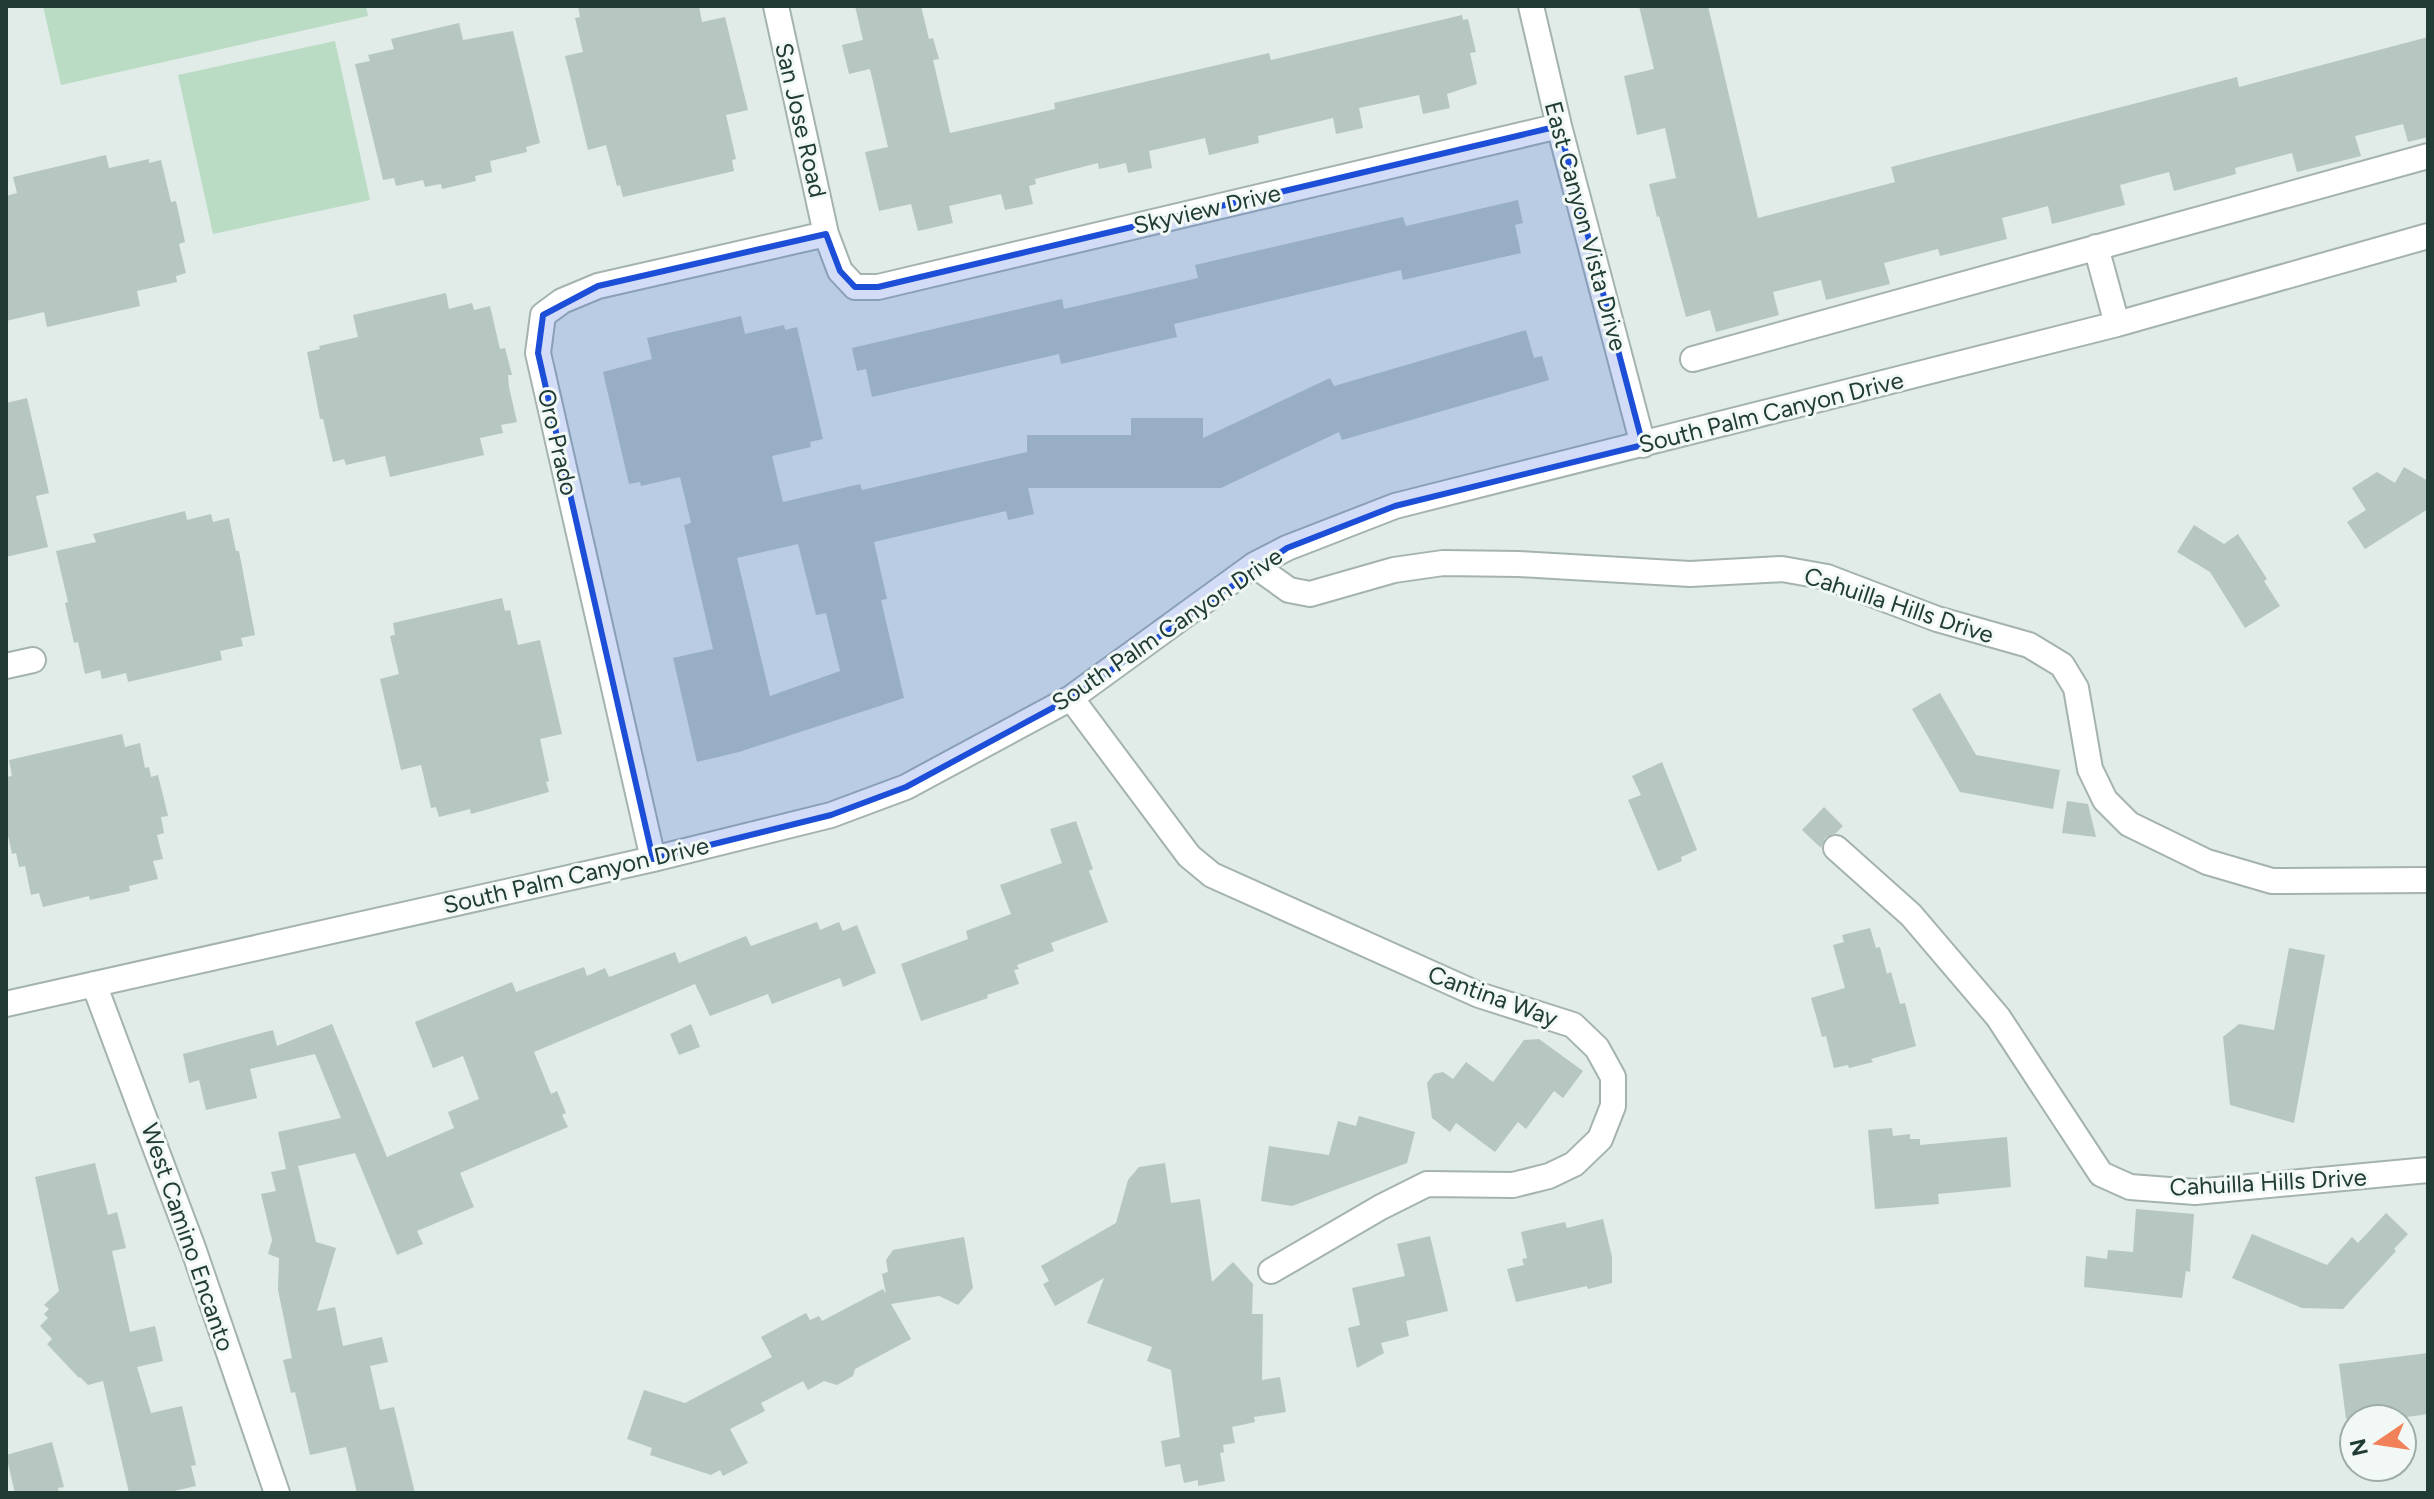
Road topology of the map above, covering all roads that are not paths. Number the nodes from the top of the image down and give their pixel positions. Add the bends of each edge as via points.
1 (776, 6) edge
2 (1531, 6) edge
3 (1559, 126) junction
4 (2428, 156) edge
5 (826, 234) junction
6 (2428, 236) edge
7 (2096, 247) junction
8 (855, 287) joint
9 (2117, 324) junction
10 (1693, 359) dead end
11 (1643, 445) junction
12 (1254, 565) junction
13 (33, 660) dead end
14 (6, 666) edge
15 (1071, 698) junction
16 (1836, 848) dead end
17 (653, 859) junction
18 (2428, 880) edge
19 (94, 984) junction
20 (6, 1004) edge
21 (2428, 1170) edge
22 (1271, 1271) dead end
23 (277, 1493) edge

1 - 5 street, San Jose Road
2 - 3 street, East Canyon Vista Drive
3 - 8 street, Skyview Drive via 878,287
3 - 11 street, East Canyon Vista Drive
4 - 7 street
5 - 8 street, San Jose Road via 840,271
5 - 17 street, Oro Prado via 598,286 543,315 538,353
6 - 9 street, South Palm Canyon Drive
7 - 9 street
7 - 10 street
9 - 11 street, South Palm Canyon Drive
11 - 12 street, South Palm Canyon Drive via 1395,506
12 - 15 street, South Palm Canyon Drive
12 - 18 street, Cahuilla Hills Drive via 1289,590 1310,594 1394,570 1443,563 1690,574 1782,569 1827,577 1937,619 2029,645 2062,665 2076,688 2090,769 2105,800 2129,824 2207,862 2272,881
13 - 14 street
15 - 17 street, South Palm Canyon Drive via 906,787 831,815
15 - 22 street, Cantina Way via 1189,856 1212,875 1479,995 1573,1025 1597,1048 1613,1077 1613,1106 1600,1139 1574,1164 1513,1185 1427,1184
16 - 21 street, Cahuilla Hills Drive via 1911,915 1998,1017 2101,1174 2130,1187 2195,1192
17 - 19 street, South Palm Canyon Drive
19 - 20 street, South Palm Canyon Drive
19 - 23 street, West Camino Encanto

